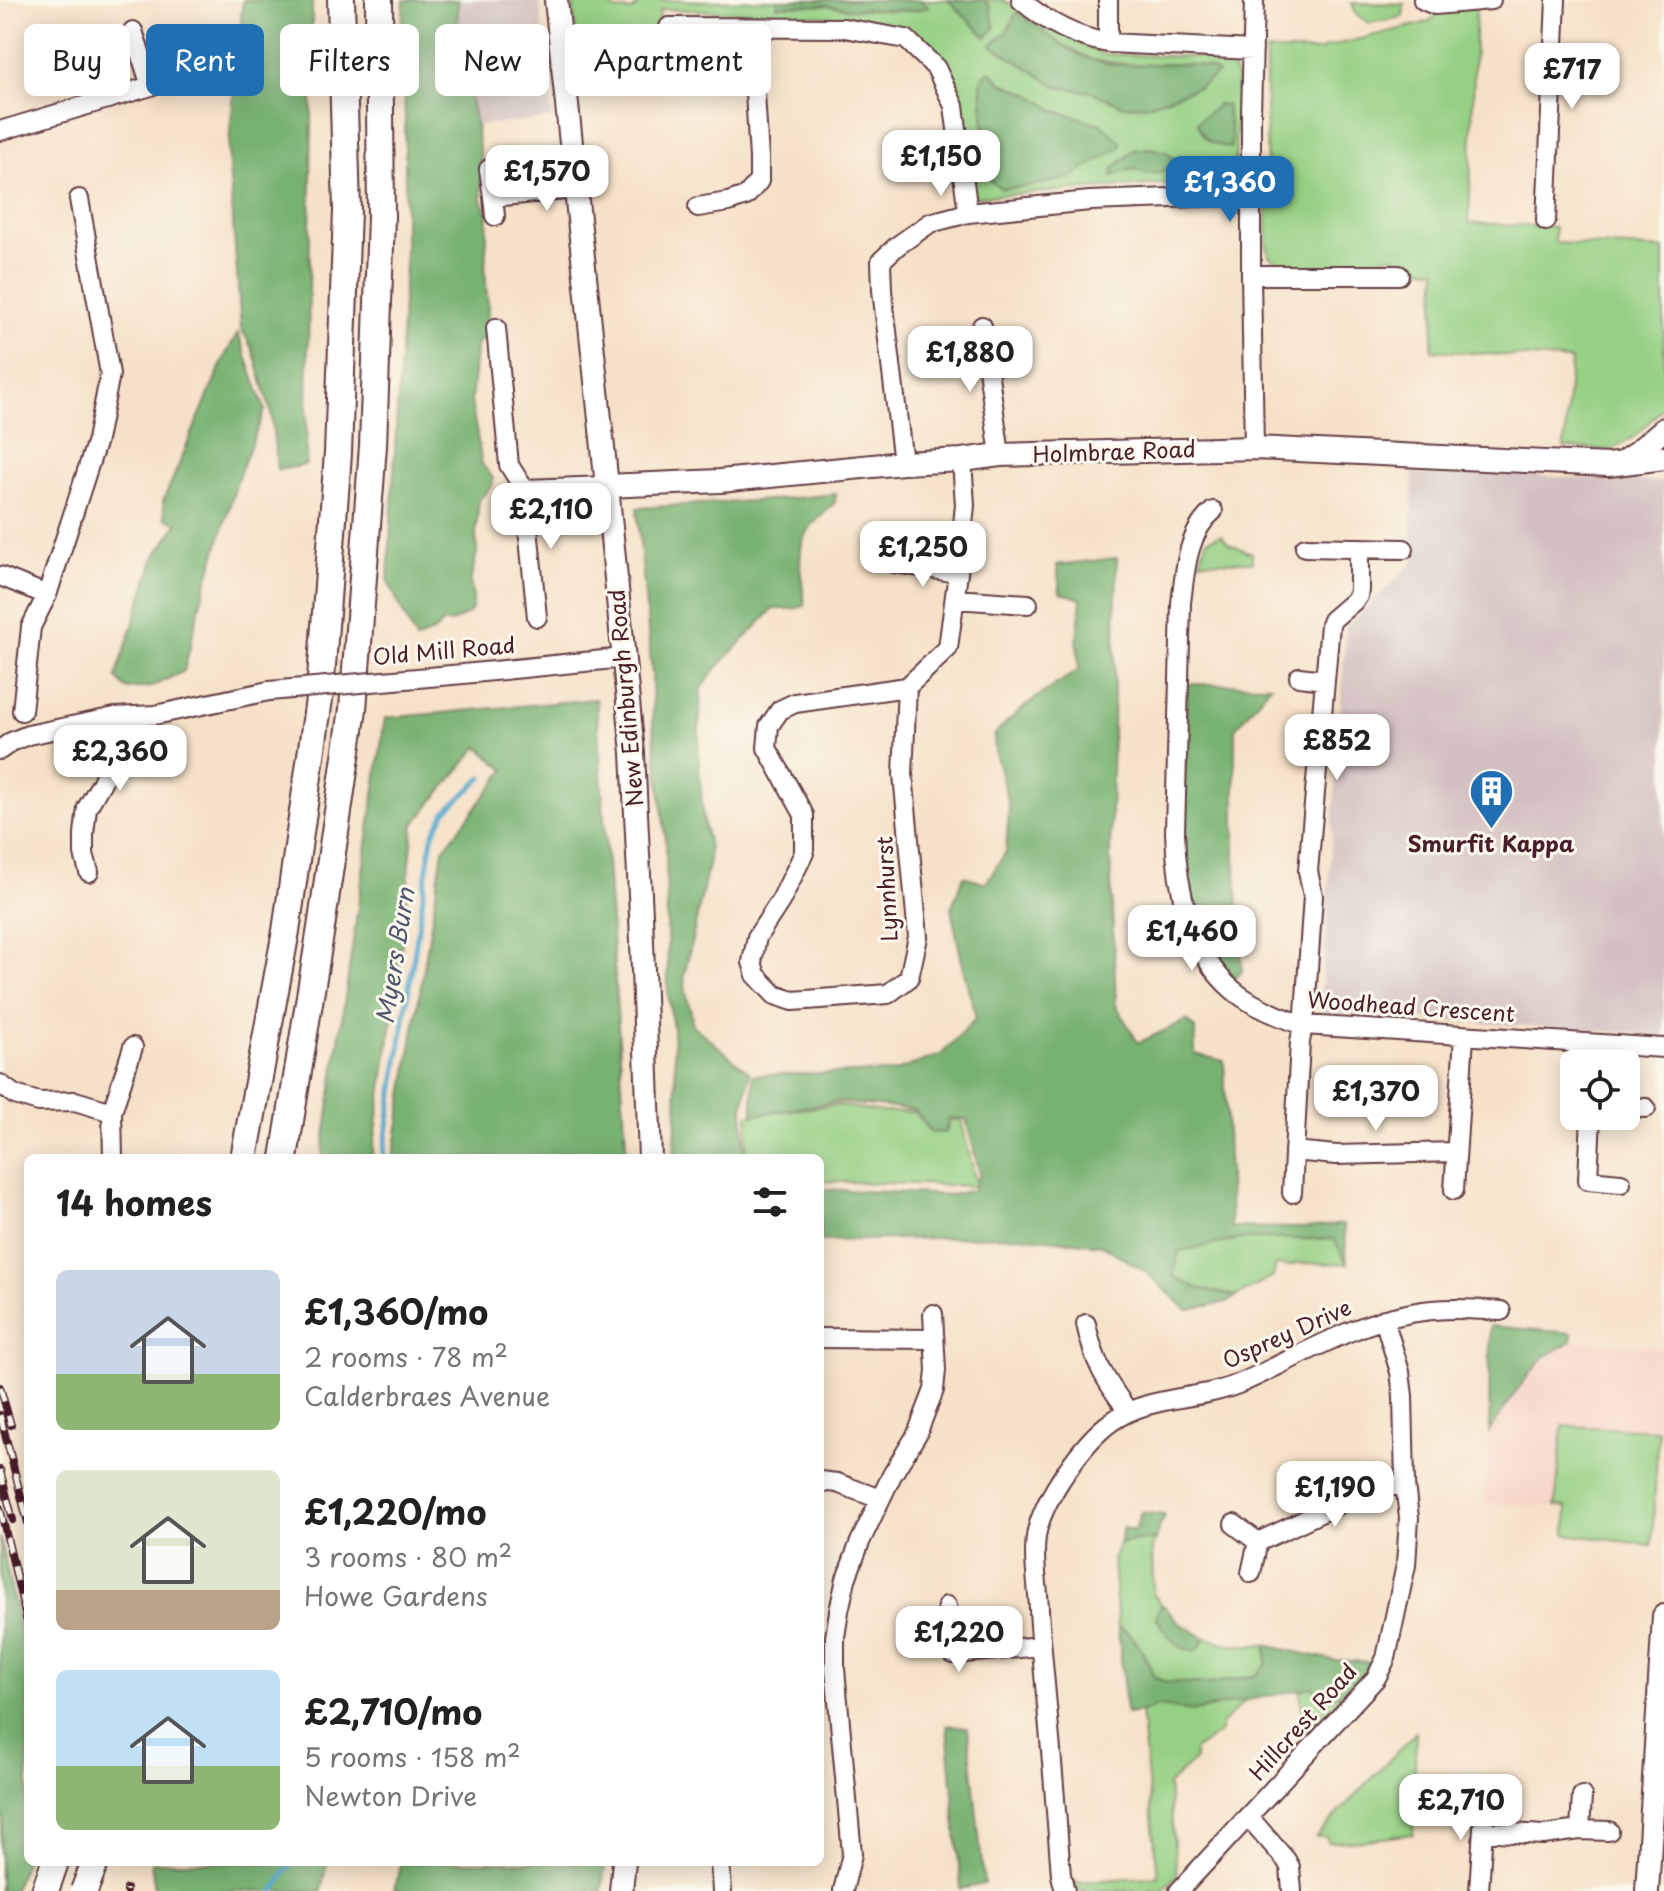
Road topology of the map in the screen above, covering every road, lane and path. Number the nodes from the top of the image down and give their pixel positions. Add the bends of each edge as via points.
1 (341, 0) edge
2 (379, 0) edge
3 (556, 0) edge
4 (1021, 0) edge
5 (1108, 0) edge
6 (1254, 0) edge
7 (1491, 0) edge
8 (1556, 0) edge
9 (1424, 1) edge
10 (771, 28) edge
11 (133, 31) dead end
12 (1108, 43) junction
13 (1253, 50) junction
14 (755, 96) edge
15 (0, 131) edge
16 (489, 169) dead end
17 (576, 189) junction
18 (1252, 195) junction
19 (493, 197) junction
20 (79, 199) dead end
21 (698, 207) dead end
22 (968, 213) junction
23 (495, 216) dead end
24 (1546, 221) dead end
25 (1251, 275) junction
26 (1399, 275) dead end
27 (982, 326) dead end
28 (496, 328) dead end
29 (1664, 429) edge
30 (1254, 448) junction
31 (1000, 455) junction
32 (1664, 458) edge
33 (962, 460) junction
34 (903, 463) junction
35 (1622, 463) junction
36 (607, 486) junction
37 (524, 489) junction
38 (1213, 511) dead end
39 (1305, 547) dead end
40 (1359, 548) junction
41 (1404, 549) dead end
42 (894, 563) dead end
43 (958, 573) junction
44 (0, 576) edge
45 (47, 595) junction
46 (955, 599) junction
47 (1028, 604) dead end
48 (537, 617) dead end
49 (624, 658) junction
50 (1299, 677) dead end
51 (1325, 680) junction
52 (907, 687) junction
53 (22, 711) dead end
54 (115, 717) junction
55 (0, 750) edge
56 (89, 872) dead end
57 (1304, 1025) junction
58 (1464, 1036) junction
59 (1578, 1043) junction
60 (133, 1047) dead end
61 (1664, 1048) edge
62 (1578, 1050) edge
63 (0, 1084) edge
64 (1640, 1108) edge
65 (1646, 1108) dead end
66 (112, 1112) junction
67 (1590, 1130) edge
68 (1294, 1151) junction
69 (1456, 1152) junction
70 (113, 1154) edge
71 (245, 1154) edge
72 (285, 1154) edge
73 (650, 1154) edge
74 (1621, 1183) dead end
75 (1454, 1190) dead end
76 (1292, 1193) dead end
77 (1501, 1311) dead end
78 (933, 1314) dead end
79 (1384, 1319) junction
80 (1086, 1324) dead end
81 (824, 1338) edge
82 (933, 1339) junction
83 (1128, 1411) junction
84 (824, 1481) edge
85 (1405, 1484) junction
86 (880, 1499) junction
87 (1234, 1524) dead end
88 (1258, 1542) junction
89 (1251, 1573) dead end
90 (947, 1606) dead end
91 (1664, 1616) edge
92 (828, 1638) edge
93 (1041, 1646) junction
94 (1485, 1796) dead end
95 (1582, 1796) dead end
96 (1248, 1816) junction
97 (1580, 1830) junction
98 (1483, 1831) junction
99 (1609, 1831) dead end
100 (54, 1866) edge
101 (93, 1866) edge
102 (624, 1866) edge
103 (720, 1866) edge
104 (45, 1891) edge
105 (84, 1891) edge
106 (621, 1891) edge
107 (722, 1891) edge
108 (843, 1891) edge
109 (1065, 1891) edge
110 (1179, 1891) edge
111 (1292, 1891) edge
112 (1479, 1891) edge
113 (1647, 1891) edge

1 - 71 highway via 347,211 338,453 320,692 286,931
2 - 72 highway via 381,217 374,416 353,709
3 - 17 main road, New Edinburgh Road
4 - 12 street via 1077,36
5 - 12 street
6 - 13 street
7 - 9 street via 1435,5
8 - 24 street
10 - 22 street via 844,28 906,39 936,68 954,106
11 - 15 street via 151,86
12 - 13 street
13 - 18 street
14 - 21 street via 759,181 746,196
16 - 19 street
17 - 19 street
17 - 36 main road, New Edinburgh Road
18 - 22 street via 1090,201
18 - 25 street
19 - 23 street
20 - 45 street via 110,374 97,440
22 - 34 street via 930,223 881,261
25 - 26 street
25 - 30 street
27 - 31 street
28 - 37 street via 509,465
29 - 35 main road
30 - 31 main road, Holmbrae Road
30 - 35 main road, Holmbrae Road
31 - 33 main road, Holmbrae Road
32 - 35 main road, Holmbrae Road
33 - 34 main road, Holmbrae Road
33 - 43 street via 965,505
34 - 36 main road, Holmbrae Road
36 - 37 street
36 - 49 main road, New Edinburgh Road
37 - 48 street
38 - 57 street, Woodhead Crescent via 1193,542 1181,603 1176,860 1192,930 1216,972 1257,1006
39 - 40 street
40 - 41 street
40 - 51 street via 1359,590 1330,625
42 - 43 street
43 - 46 street
44 - 45 street
45 - 53 street via 31,627
46 - 47 street
46 - 52 street via 948,648
49 - 54 street, Old Mill Road, bridge via 269,691 155,715
49 - 73 main road, New Edinburgh Road via 633,753
50 - 51 street
51 - 57 street via 1308,871 1313,896
52 - 52 street, Lynnhurst via 903,774 918,937 909,978 888,994 793,1001 775,995 756,975 752,962 757,937 804,853 804,815 767,748 769,726 780,710 795,703
54 - 55 street, Old Mill Road via 28,735
54 - 56 street via 113,754 87,808 84,854
57 - 58 street, Woodhead Crescent
57 - 68 street
58 - 59 street, Woodhead Crescent
58 - 69 street
59 - 61 street, Woodhead Crescent
59 - 62 street
60 - 66 street
63 - 66 street via 39,1102 75,1101
64 - 65 street
66 - 70 street
67 - 74 street via 1588,1180
68 - 69 street
68 - 76 street
69 - 75 street
77 - 79 street, Osprey Drive via 1456,1308
78 - 82 street
79 - 83 street, Osprey Drive via 1226,1388
79 - 85 street, Hillcrest Road via 1400,1372
80 - 83 street via 1100,1370
81 - 82 street
82 - 86 street via 934,1390 917,1434
83 - 93 street, Osprey Drive via 1089,1441 1040,1521 1036,1544
84 - 86 street
85 - 88 street via 1367,1491
85 - 96 street, Hillcrest Road via 1406,1565 1382,1669
86 - 92 street
87 - 88 street
88 - 89 street
90 - 93 street via 953,1654
91 - 113 main road
92 - 108 street via 852,1854
93 - 109 street, Osprey Drive
94 - 98 street
95 - 97 street
96 - 110 street, Hillcrest Road
96 - 111 street via 1286,1860
97 - 98 street via 1543,1835
97 - 99 street
98 - 112 street
100 - 104 highway
101 - 105 highway, bridge
102 - 106 main road
103 - 107 street

